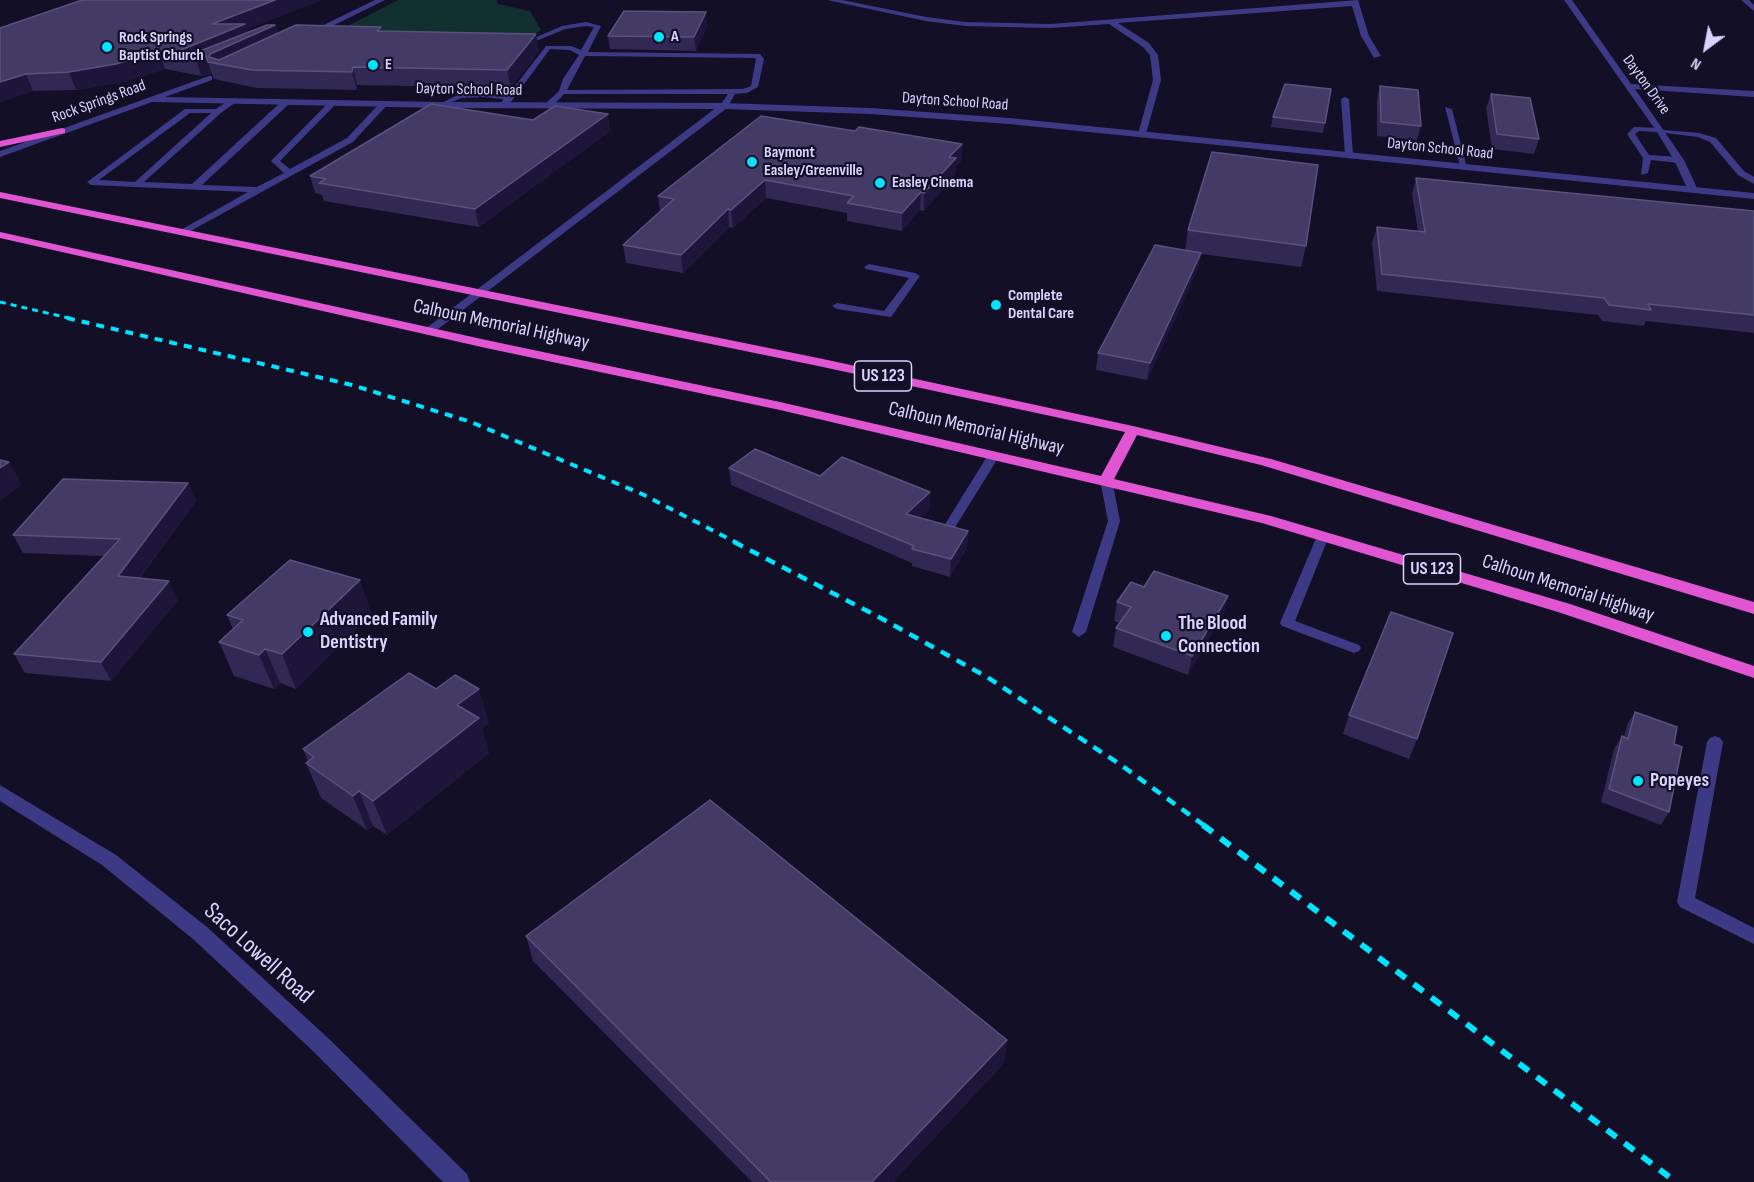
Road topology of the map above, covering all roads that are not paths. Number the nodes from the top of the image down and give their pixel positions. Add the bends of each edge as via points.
1 (381, 0) edge
2 (831, 0) edge
3 (1568, 0) edge
4 (1745, 0) edge
5 (1354, 2) edge
6 (1754, 9) edge
7 (1112, 22) junction
8 (302, 36) joint
9 (325, 36) edge
10 (517, 45) edge
11 (536, 46) junction
12 (583, 54) junction
13 (1377, 56) dead end
14 (209, 78) edge
15 (1627, 86) junction
16 (562, 92) junction
17 (733, 92) junction
18 (1754, 94) edge
19 (151, 99) junction
20 (1345, 99) dead end
21 (232, 102) junction
22 (285, 103) junction
23 (506, 103) junction
24 (333, 104) junction
25 (384, 104) junction
26 (548, 106) junction
27 (724, 106) junction
28 (1448, 109) dead end
29 (218, 111) junction
30 (62, 131) junction
31 (1660, 131) junction
32 (1142, 134) junction
33 (0, 144) edge
34 (0, 154) edge
35 (1349, 155) junction
36 (1647, 157) junction
37 (1679, 160) junction
38 (1464, 166) junction
39 (289, 173) junction
40 (1644, 173) dead end
41 (1754, 181) edge
42 (137, 184) junction
43 (194, 187) junction
44 (258, 190) junction
45 (1693, 190) junction
46 (0, 195) edge
47 (1754, 196) edge
48 (182, 232) junction
49 (0, 235) edge
50 (869, 267) dead end
51 (478, 294) junction
52 (837, 306) dead end
53 (429, 331) junction
54 (1133, 430) junction
55 (994, 454) junction
56 (1106, 480) junction
57 (948, 529) edge
58 (1323, 536) junction
59 (1754, 608) edge
60 (1079, 632) dead end
61 (1354, 648) dead end
62 (1754, 672) edge
63 (1715, 742) dead end
64 (0, 792) edge
65 (1754, 936) edge
66 (459, 1182) edge

1 - 8 street
2 - 7 street via 965,24 1051,26
3 - 15 street, Dayton Drive
4 - 6 street
5 - 7 street
5 - 13 street via 1365,36
7 - 32 street via 1154,55 1157,80
8 - 9 lane
10 - 11 lane
11 - 12 lane via 564,47
11 - 12 lane via 564,27 598,26
11 - 23 lane
12 - 16 lane
12 - 17 lane via 757,56 760,59 754,87
14 - 19 street, Rock Springs Road
15 - 18 street
15 - 31 street, Dayton Drive
16 - 17 lane
16 - 26 lane
17 - 27 lane
19 - 21 street, Dayton School Road
19 - 30 street, Rock Springs Road
20 - 35 lane
21 - 22 street, Dayton School Road
21 - 29 lane
22 - 24 street, Dayton School Road
22 - 43 lane
23 - 25 street, Dayton School Road
23 - 26 street, Dayton School Road
24 - 25 street, Dayton School Road
24 - 39 lane via 275,161
25 - 39 lane via 350,140
26 - 27 street, Dayton School Road
27 - 32 street, Dayton School Road via 906,113
27 - 51 lane
28 - 38 lane
29 - 42 lane
29 - 42 lane via 188,111 91,182
30 - 33 highway
30 - 34 street, Rock Springs Road
31 - 36 lane via 1637,129 1631,134
31 - 37 street, Dayton Drive
31 - 41 lane via 1713,140 1741,173
32 - 35 street, Dayton School Road
35 - 38 street, Dayton School Road
36 - 37 lane
36 - 40 lane
37 - 45 street, Dayton Drive
38 - 45 street, Dayton School Road
39 - 44 lane
42 - 43 lane
43 - 44 lane
44 - 48 lane
45 - 47 street, Dayton School Road
46 - 48 highway, Calhoun Memorial Highway / US 123
48 - 51 highway, Calhoun Memorial Highway / US 123
49 - 53 highway, Calhoun Memorial Highway / US 123
50 - 52 lane via 915,276 887,315
51 - 53 lane
51 - 54 highway, Calhoun Memorial Highway / US 123
53 - 55 highway, Calhoun Memorial Highway / US 123
54 - 56 highway
54 - 59 highway, Calhoun Memorial Highway / US 123 via 1266,462
55 - 56 highway, Calhoun Memorial Highway / US 123
55 - 57 lane
56 - 58 highway, Calhoun Memorial Highway / US 123
56 - 60 lane via 1114,521
58 - 61 lane via 1287,623
58 - 62 highway, Calhoun Memorial Highway / US 123 via 1563,608
63 - 65 lane via 1686,902
64 - 66 street, Saco Lowell Road via 109,860 200,933 321,1045

